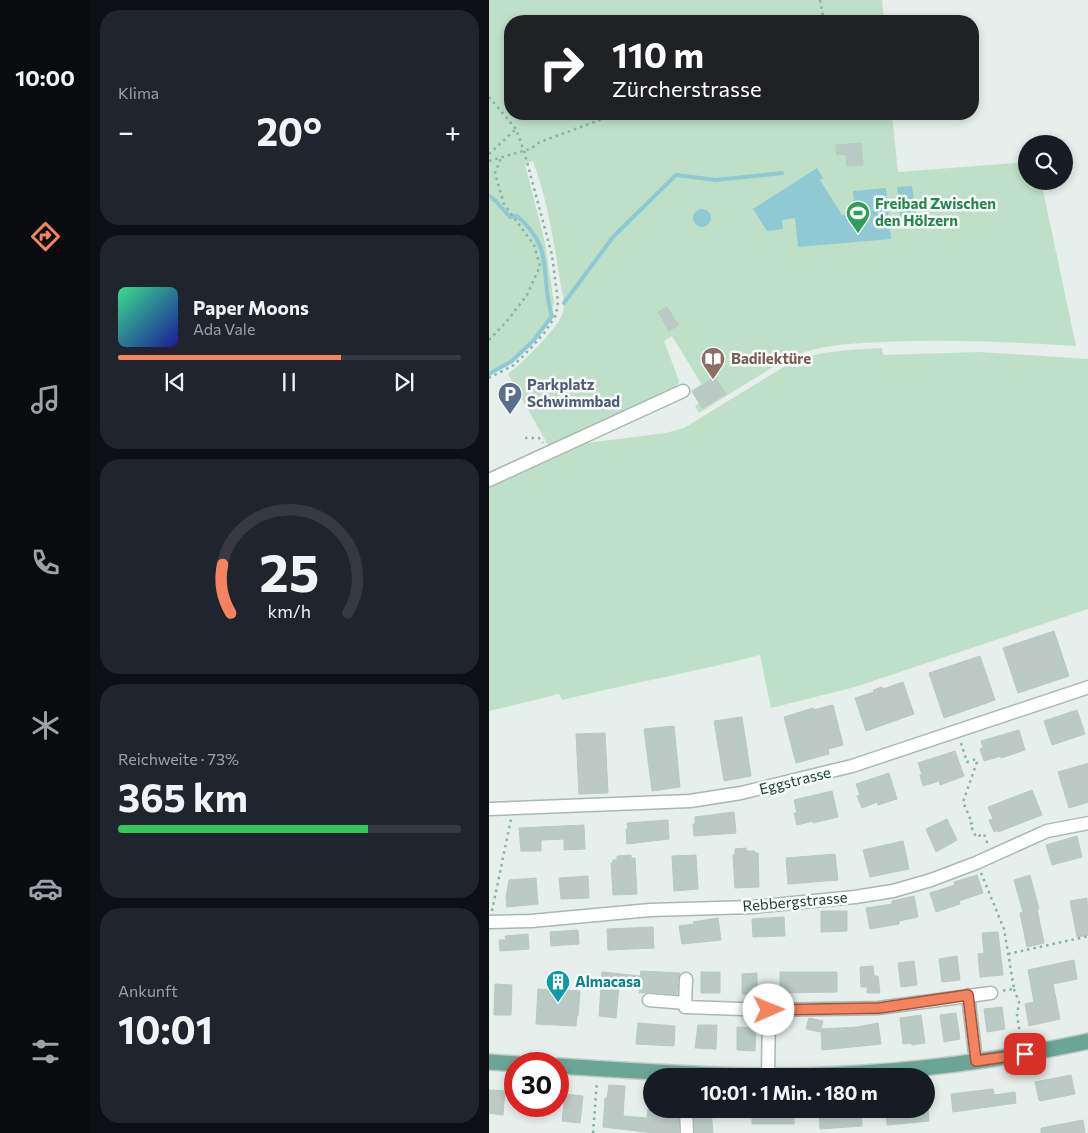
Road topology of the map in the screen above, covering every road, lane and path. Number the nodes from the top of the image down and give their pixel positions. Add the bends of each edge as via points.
1 (820, 0) edge
2 (823, 15) edge
3 (489, 96) edge
4 (504, 114) edge
5 (509, 120) edge
6 (600, 120) edge
7 (516, 129) junction
8 (524, 151) junction
9 (489, 154) edge
10 (501, 158) junction
11 (489, 161) edge
12 (489, 340) edge
13 (489, 378) edge
14 (683, 392) dead end
15 (525, 438) dead end
16 (550, 452) junction
17 (489, 480) edge
18 (1088, 688) edge
19 (960, 740) dead end
20 (489, 810) edge
21 (511, 820) dead end
22 (1088, 822) edge
23 (985, 849) dead end
24 (976, 863) junction
25 (489, 922) edge
26 (1088, 936) edge
27 (1008, 954) junction
28 (686, 979) dead end
29 (1014, 990) junction
30 (991, 993) joint
31 (968, 995) junction
32 (649, 1000) dead end
33 (685, 1005) junction
34 (769, 1010) junction
35 (1030, 1037) dead end
36 (1088, 1041) edge
37 (976, 1061) junction
38 (489, 1062) edge
39 (504, 1063) edge
40 (569, 1067) edge
41 (768, 1068) edge
42 (920, 1068) edge
43 (643, 1071) edge
44 (597, 1080) dead end
45 (686, 1118) edge
46 (593, 1133) edge
47 (687, 1133) edge

1 - 2 path
3 - 4 path
5 - 7 path
6 - 8 path
7 - 8 path
7 - 9 path
8 - 10 path
8 - 13 path via 552,255 559,302 556,315 531,348 514,364
10 - 11 path
10 - 12 path via 495,173 504,204 534,245 540,266 527,295
14 - 16 street
15 - 16 path via 539,438
16 - 17 street
18 - 20 street, Eggstrasse via 852,766 741,793 690,801
19 - 23 path via 967,762 976,759 977,762 963,802 976,837 983,834 989,848
21 - 25 path
22 - 24 street, Rebbergstrasse via 1047,831
24 - 25 street, Rebbergstrasse via 893,891 855,897 752,907 650,910
24 - 27 path via 1004,929
26 - 27 path
27 - 29 path
28 - 33 street
29 - 30 path
29 - 35 path via 1019,1002 1020,1034
30 - 31 street
31 - 34 street via 879,1008
31 - 37 street
32 - 33 street
33 - 34 street
34 - 41 street
36 - 37 main road
37 - 42 main road
38 - 39 main road
40 - 43 main road
44 - 46 path
45 - 47 street

